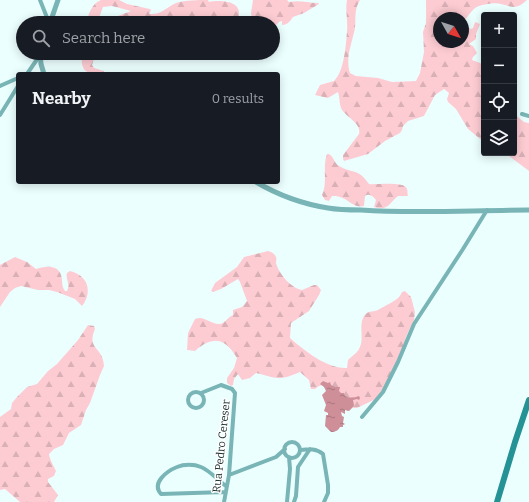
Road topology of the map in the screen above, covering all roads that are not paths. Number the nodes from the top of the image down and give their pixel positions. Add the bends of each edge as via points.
1 (40, 0) edge
2 (58, 0) edge
3 (46, 16) edge
4 (52, 16) edge
5 (36, 60) edge
6 (41, 60) edge
7 (28, 72) edge
8 (43, 72) edge
9 (16, 79) edge
10 (0, 86) edge
11 (16, 89) edge
12 (522, 114) dead end
13 (0, 115) edge
14 (529, 116) edge
15 (259, 184) edge
16 (487, 210) junction
17 (529, 210) edge
18 (213, 388) junction
19 (201, 393) junction
20 (204, 400) junction
21 (529, 400) edge
22 (362, 417) dead end
23 (285, 449) junction
24 (310, 449) junction
25 (300, 450) junction
26 (276, 457) junction
27 (288, 457) junction
28 (295, 458) junction
29 (290, 469) junction
30 (229, 476) junction
31 (226, 486) junction
32 (225, 492) junction
33 (224, 502) edge
34 (287, 502) edge
35 (294, 502) edge
36 (324, 502) edge
37 (497, 502) edge

1 - 3 street
2 - 4 street
5 - 7 street
6 - 8 street
9 - 10 street
11 - 13 street
12 - 14 street
15 - 16 street via 291,198 328,208 396,213
16 - 17 street
16 - 22 street via 414,324 383,392
18 - 19 street, Rua Pedro Cereser
18 - 20 street, Rua Pedro Cereser
18 - 30 street, Rua Pedro Cereser via 221,385 232,389 235,394
19 - 20 street
19 - 20 street via 191,394 189,403 198,407
21 - 37 main road
23 - 25 street via 289,443 294,443
23 - 26 street
23 - 27 street
24 - 25 street
24 - 35 street via 298,467
24 - 36 street via 323,454 328,485
25 - 28 street
26 - 27 street
26 - 30 street
27 - 28 street
27 - 29 street
28 - 29 street
29 - 34 street
30 - 31 street, Rua Pedro Cereser
31 - 32 street, Rua Pedro Cereser
31 - 32 street via 202,467 182,466 170,471 157,485 161,494
32 - 33 street, Rua Pedro Cereser

